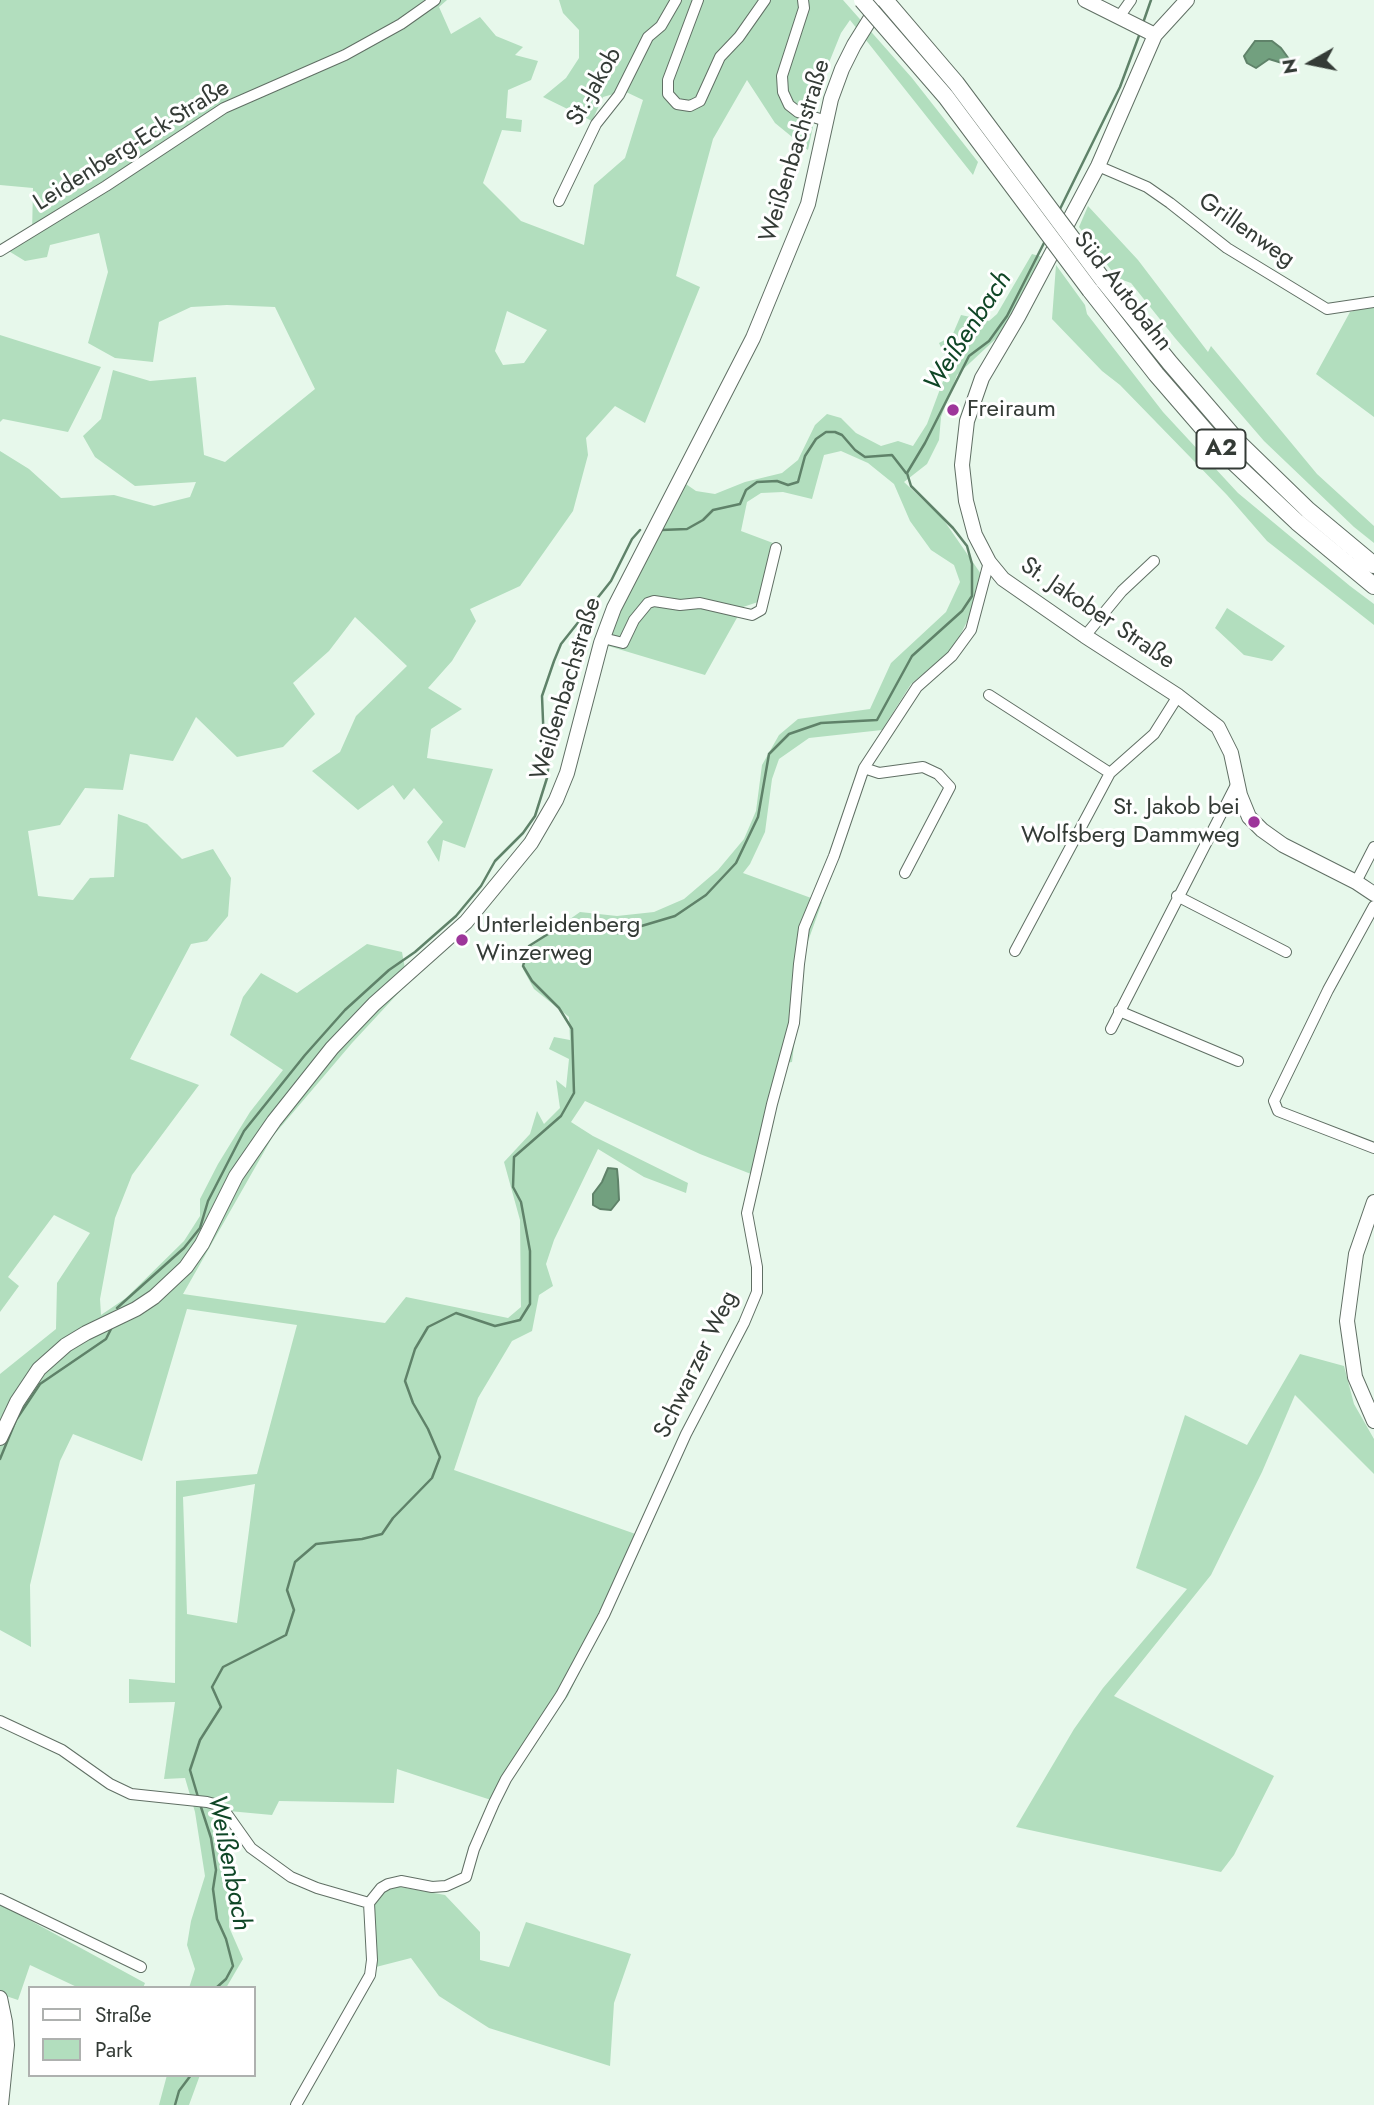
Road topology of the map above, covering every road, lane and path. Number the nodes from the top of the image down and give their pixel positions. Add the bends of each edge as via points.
1 (435, 0) edge
2 (676, 0) edge
3 (698, 0) edge
4 (765, 0) edge
5 (803, 0) edge
6 (862, 0) edge
7 (883, 0) edge
8 (1085, 0) edge
9 (1131, 0) edge
10 (1187, 0) edge
11 (1138, 26) junction
12 (826, 121) junction
13 (1098, 166) junction
14 (559, 201) dead end
15 (0, 251) edge
16 (1097, 285) junction
17 (1374, 302) edge
18 (776, 548) dead end
19 (1154, 561) dead end
20 (989, 562) junction
21 (1374, 565) edge
22 (1374, 586) edge
23 (1084, 636) junction
24 (603, 638) junction
25 (989, 695) dead end
26 (1178, 696) junction
27 (864, 768) junction
28 (1110, 773) junction
29 (1237, 783) junction
30 (1374, 847) edge
31 (905, 873) dead end
32 (1356, 881) junction
33 (1374, 894) edge
34 (1177, 897) junction
35 (1374, 906) edge
36 (1015, 951) dead end
37 (1286, 952) dead end
38 (1119, 1012) junction
39 (1111, 1029) dead end
40 (1238, 1061) dead end
41 (1374, 1148) edge
42 (1374, 1202) edge
43 (1374, 1421) edge
44 (0, 1437) edge
45 (0, 1721) edge
46 (0, 1899) edge
47 (369, 1903) junction
48 (141, 1967) dead end
49 (0, 1998) edge
50 (1, 2105) edge
51 (296, 2105) edge

1 - 15 street, Leidenberg-Eck-Straße via 345,55 224,108
2 - 14 street, St.-Jakob via 648,37 620,95 596,124
3 - 4 street via 667,80 668,94 677,104 690,106 700,101 720,57
5 - 12 street via 782,76 783,92 798,112
6 - 16 highway, Süd Autobahn / A2, bridge
7 - 12 main road, Weißenbachstraße via 842,69
7 - 16 highway, Süd Autobahn / A2, bridge via 956,83
8 - 11 main road
9 - 11 street
10 - 11 main road, St. Jakober Straße
11 - 13 main road, St. Jakober Straße
12 - 24 main road, Weißenbachstraße via 808,204 780,276 753,338 625,583
13 - 17 street, Grillenweg via 1147,187 1227,248 1327,309
13 - 20 main road, St. Jakober Straße via 982,378 967,421 962,465 965,501
16 - 21 highway, Süd Autobahn / A2 via 1239,443
16 - 22 highway, Süd Autobahn / A2 via 1156,374 1227,456
18 - 24 street via 761,610 752,615 700,603 654,601 634,620 623,643
19 - 23 street
20 - 23 main road, St. Jakober Straße via 1003,579
20 - 27 street, Schwarzer Weg via 971,630 952,656 917,687
23 - 26 main road, St. Jakober Straße
24 - 44 main road, Weißenbachstraße via 567,773 531,843 466,922 332,1048 236,1176 186,1267 154,1297 66,1345 39,1369
25 - 28 street
26 - 28 street via 1154,734
26 - 29 main road, St. Jakober Straße via 1218,727 1231,753
27 - 31 street via 880,773 923,767 939,774 950,787
27 - 47 street, Schwarzer Weg via 804,928 794,1023 747,1213 757,1292 744,1322 686,1434 604,1615 561,1695 506,1779 466,1877 446,1886 388,1884
28 - 36 street
29 - 32 main road, St. Jakober Straße via 1249,817 1262,830
29 - 34 street
30 - 32 street
32 - 33 main road, St. Jakober Straße
34 - 37 street
34 - 38 street
35 - 41 street via 1274,1101 1278,1111
38 - 39 street
38 - 40 street
42 - 43 main road via 1356,1254 1346,1321 1355,1377
45 - 47 street via 62,1750 120,1790 143,1797 207,1802 224,1810 243,1840 291,1877
46 - 48 street
47 - 51 street via 370,1975
49 - 50 main road via 7,2045

